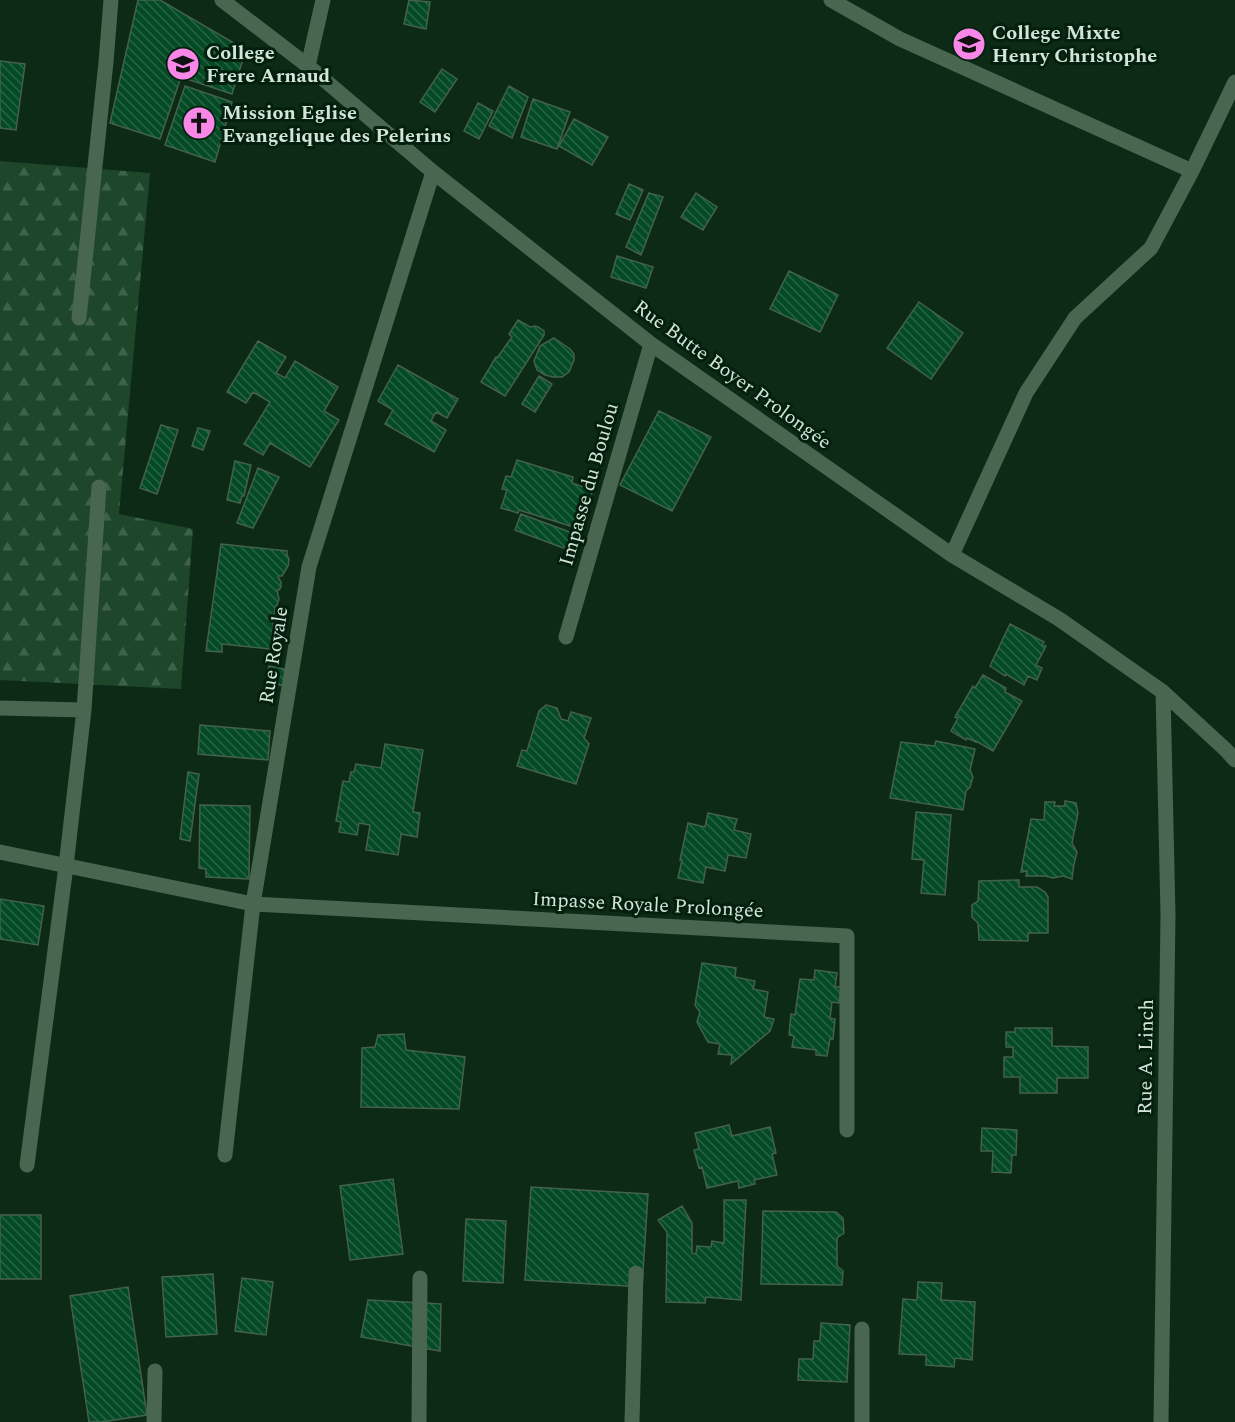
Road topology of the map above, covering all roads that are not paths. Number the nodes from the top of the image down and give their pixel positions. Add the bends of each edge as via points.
1 (111, 0) edge
2 (222, 0) edge
3 (323, 0) edge
4 (831, 0) edge
5 (308, 66) junction
6 (1235, 82) edge
7 (1192, 171) junction
8 (433, 172) junction
9 (79, 318) dead end
10 (651, 344) junction
11 (99, 487) dead end
12 (952, 555) junction
13 (566, 637) dead end
14 (1163, 692) junction
15 (0, 708) edge
16 (84, 710) junction
17 (1232, 753) edge
18 (0, 852) edge
19 (66, 866) junction
20 (253, 904) junction
21 (848, 1130) dead end
22 (225, 1155) dead end
23 (27, 1165) dead end
24 (636, 1273) dead end
25 (420, 1278) dead end
26 (862, 1329) dead end
27 (155, 1371) dead end
28 (154, 1422) edge
29 (419, 1422) edge
30 (633, 1422) edge
31 (862, 1422) edge
32 (1161, 1422) edge

1 - 9 street
2 - 5 street, Rue Butte Boyer Prolongée
3 - 5 street
4 - 7 street via 900,39
5 - 8 street, Rue Butte Boyer Prolongée
6 - 7 street
7 - 12 street via 1151,248 1075,318 1026,393
8 - 10 street, Rue Butte Boyer Prolongée
8 - 20 street, Rue Royale via 309,567
10 - 12 street, Rue Butte Boyer Prolongée
10 - 13 street, Impasse du Boulou
11 - 16 street
12 - 14 street, Rue Butte Boyer Prolongée via 1059,619
14 - 17 street, Rue Butte Boyer Prolongée
14 - 32 street, Rue A. Linch via 1168,915
15 - 16 street
16 - 19 street
18 - 19 street
19 - 20 street
19 - 23 street
20 - 21 street, Impasse Royale Prolongée via 847,936
20 - 22 street, Rue Royale
24 - 30 street
25 - 29 street
26 - 31 street
27 - 28 street

